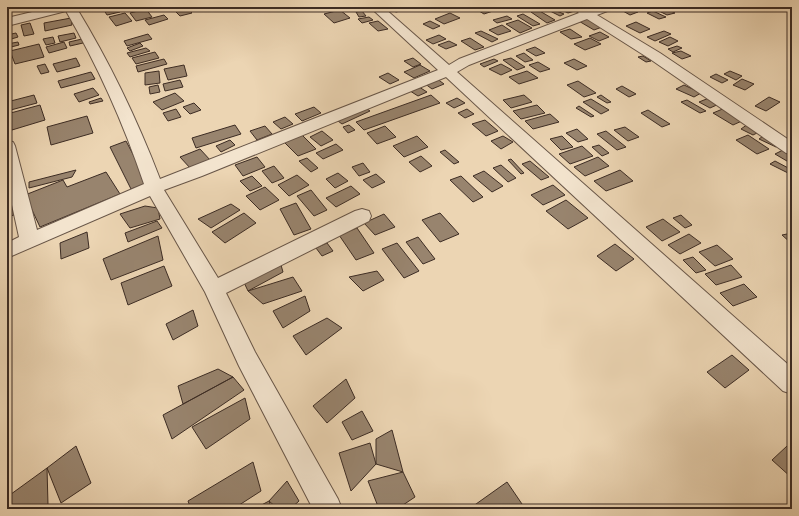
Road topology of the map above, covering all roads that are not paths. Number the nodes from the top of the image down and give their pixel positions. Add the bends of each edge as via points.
1 (69, 7) edge
2 (376, 7) edge
3 (606, 7) edge
4 (583, 10) edge
5 (7, 22) edge
6 (448, 71) junction
7 (7, 146) edge
8 (792, 149) edge
9 (154, 187) junction
10 (362, 216) dead end
11 (30, 241) junction
12 (7, 251) edge
13 (214, 290) junction
14 (792, 382) edge
15 (328, 509) edge

1 - 5 street
1 - 9 street via 83,29 136,136
2 - 6 street
3 - 4 street
4 - 6 street
4 - 8 street
6 - 9 street
6 - 14 street
7 - 11 street
9 - 11 street
9 - 13 street
10 - 13 street
11 - 12 street
13 - 15 street via 247,359

